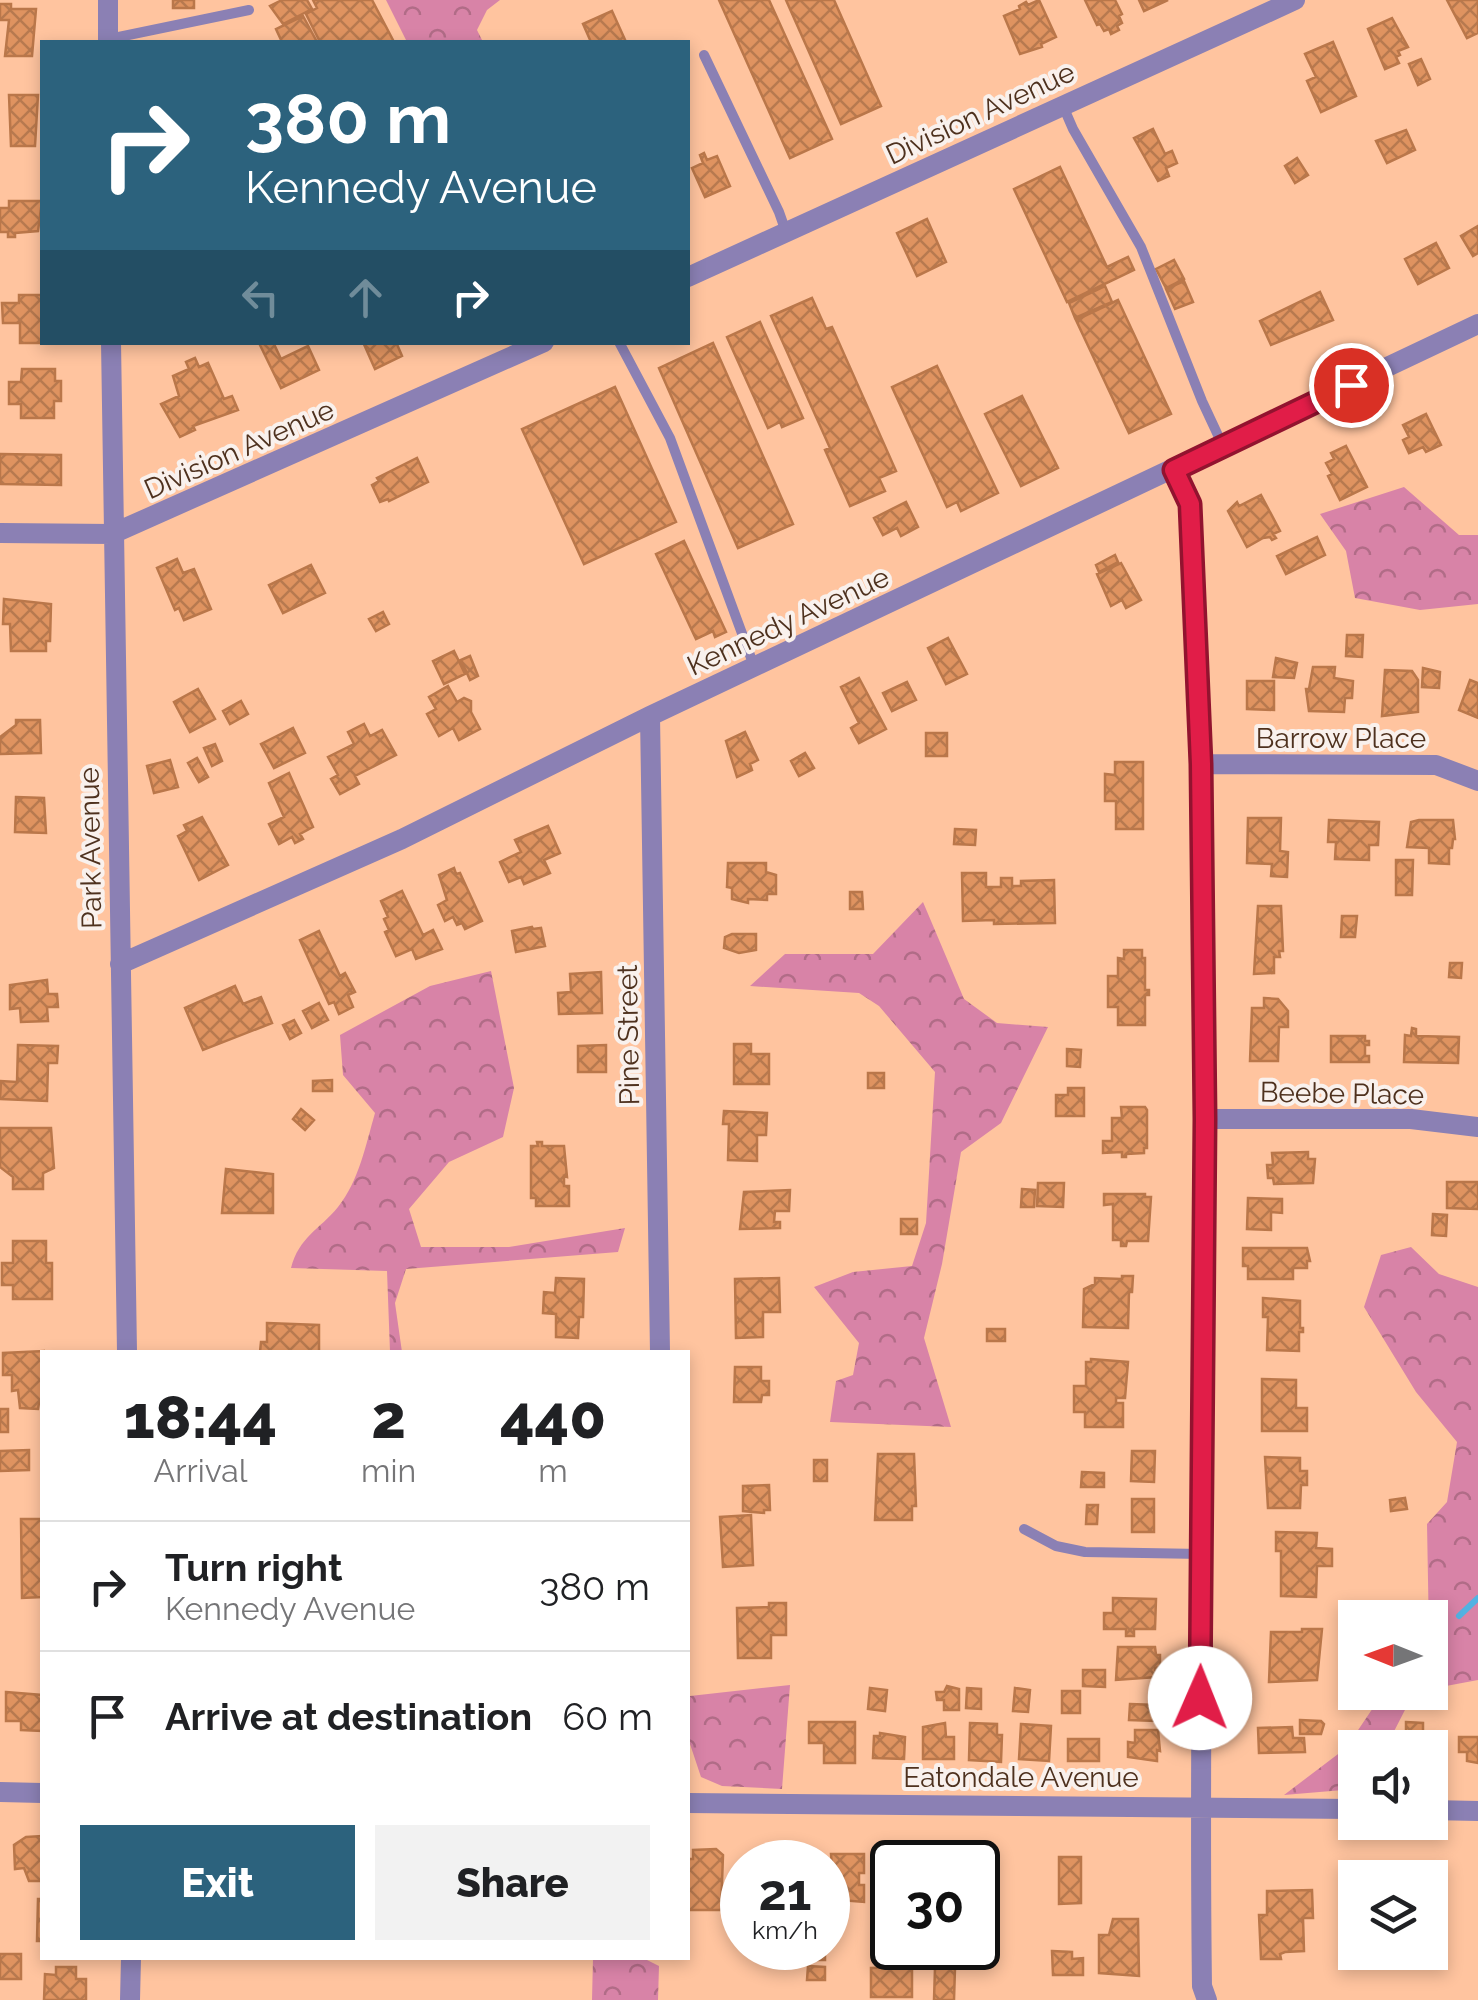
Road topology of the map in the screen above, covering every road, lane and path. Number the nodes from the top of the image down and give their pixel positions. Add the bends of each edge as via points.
1 (108, 0) edge
2 (1294, 0) edge
3 (249, 10) dead end
4 (108, 40) edge
5 (113, 40) edge
6 (704, 55) dead end
7 (1063, 106) junction
8 (786, 232) junction
9 (690, 276) edge
10 (1478, 324) edge
11 (111, 345) edge
12 (537, 345) edge
13 (621, 345) edge
14 (1224, 446) junction
15 (1174, 470) junction
16 (0, 533) edge
17 (112, 534) junction
18 (754, 667) junction
19 (650, 716) junction
20 (1201, 764) junction
21 (1478, 782) edge
22 (120, 964) junction
23 (1205, 1119) junction
24 (1478, 1127) edge
25 (127, 1350) edge
26 (660, 1350) edge
27 (1024, 1529) dead end
28 (1202, 1554) junction
29 (0, 1792) edge
30 (40, 1792) edge
31 (690, 1803) edge
32 (1199, 1806) junction
33 (1338, 1809) edge
34 (1448, 1810) edge
35 (1478, 1811) edge
36 (131, 1960) edge
37 (130, 2000) edge
38 (1207, 2000) edge

1 - 4 street
2 - 7 street, Division Avenue
3 - 5 lane
6 - 8 lane
7 - 8 street, Division Avenue
7 - 14 lane via 1141,247
8 - 9 street, Division Avenue
10 - 14 street, Kennedy Avenue
11 - 17 street, Park Avenue
12 - 17 street, Division Avenue
13 - 18 lane via 670,438
14 - 15 street, Kennedy Avenue
15 - 18 street, Kennedy Avenue
15 - 20 street via 1190,504
16 - 17 street, Division Avenue
17 - 22 street, Park Avenue
18 - 19 street, Kennedy Avenue
19 - 22 street, Kennedy Avenue via 402,839
19 - 26 street, Pine Street
20 - 21 street, Barrow Place via 1436,765
20 - 23 street
22 - 25 street, Park Avenue
23 - 24 street, Beebe Place via 1411,1119
23 - 28 street
27 - 28 lane via 1085,1552
28 - 32 street
29 - 30 street
31 - 32 street, Eatondale Avenue
32 - 33 street, Eatondale Avenue
32 - 38 street
34 - 35 street
36 - 37 street

